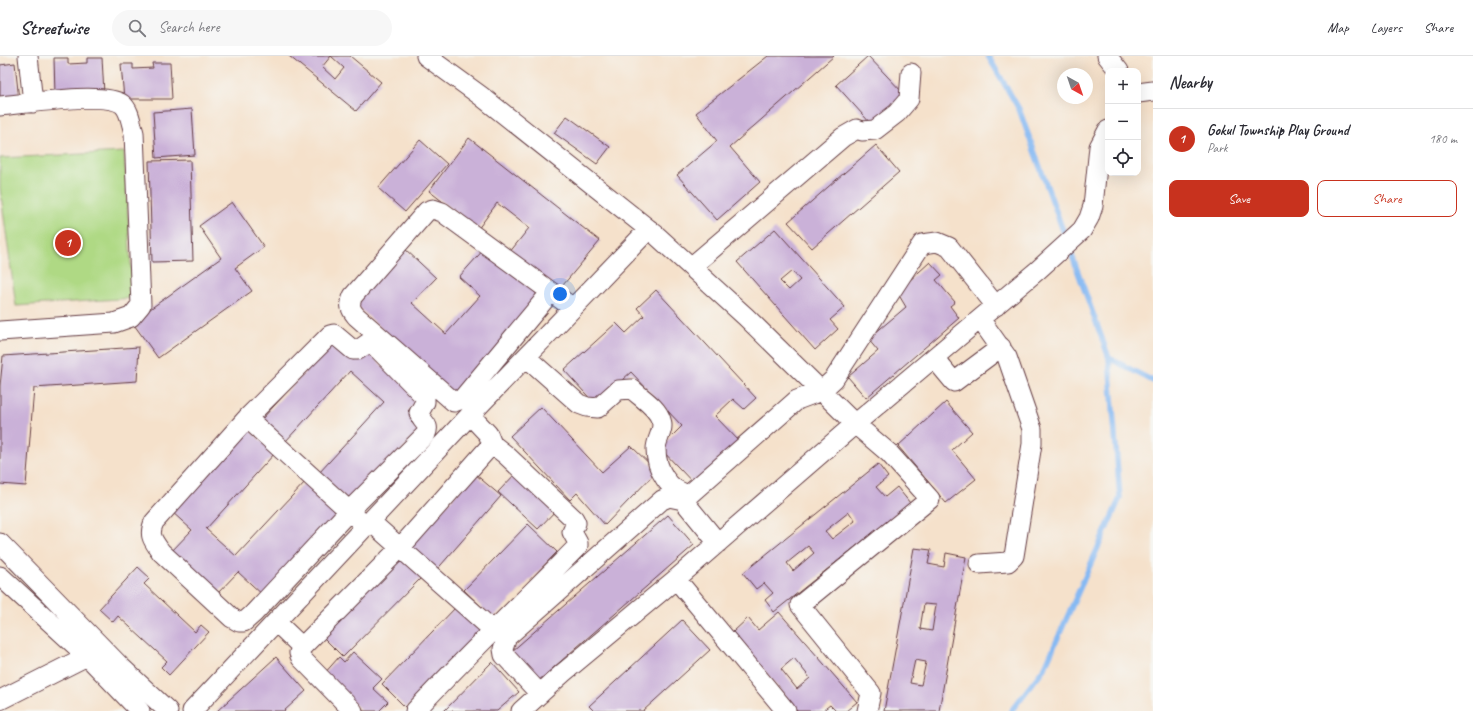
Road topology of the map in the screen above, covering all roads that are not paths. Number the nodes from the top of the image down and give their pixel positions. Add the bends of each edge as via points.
1 (28, 56) edge
2 (426, 56) edge
3 (1107, 56) edge
4 (1117, 68) edge
5 (912, 73) dead end
6 (1153, 91) edge
7 (1141, 93) edge
8 (33, 103) junction
9 (0, 106) edge
10 (1105, 136) edge
11 (649, 229) junction
12 (691, 267) junction
13 (551, 292) junction
14 (996, 306) junction
15 (573, 308) junction
16 (980, 319) junction
17 (0, 332) edge
18 (1000, 347) junction
19 (526, 357) junction
20 (934, 358) junction
21 (821, 391) junction
22 (470, 415) junction
23 (247, 418) junction
24 (856, 424) junction
25 (492, 444) junction
26 (349, 512) junction
27 (369, 524) junction
28 (0, 543) edge
29 (718, 543) junction
30 (400, 548) junction
31 (979, 564) dead end
32 (0, 576) edge
33 (676, 579) junction
34 (244, 622) junction
35 (276, 622) junction
36 (494, 632) junction
37 (260, 638) junction
38 (302, 647) junction
39 (88, 656) junction
40 (0, 700) edge
41 (532, 702) edge
42 (140, 711) edge
43 (168, 711) edge
44 (192, 711) edge
45 (353, 711) edge
46 (415, 711) edge
47 (428, 711) edge
48 (786, 711) edge
49 (867, 711) edge

1 - 8 street
2 - 11 street via 481,96
3 - 4 street
5 - 12 street via 909,99 897,112 875,130 862,132 858,129 842,137
6 - 7 street
8 - 9 street
8 - 17 street via 69,99 107,99 122,104 127,111 134,132 141,305 131,317 114,323
10 - 14 street via 1099,147 1090,218 1082,230
11 - 12 street
11 - 15 street
12 - 21 street
13 - 13 street via 462,399 454,402 356,316 351,310 350,303 353,296 427,211 433,209 442,212
13 - 15 street
14 - 16 street
14 - 21 street via 949,247 937,242 922,244 834,379
15 - 19 street
16 - 18 street
16 - 20 street
18 - 20 street via 954,382
18 - 31 street via 1007,357 1032,429 1032,444 1014,556 1008,562
19 - 21 street via 586,408 598,408 618,390 625,388 632,390 658,412 662,428 656,449 662,473 666,481 684,494 693,493 797,400
19 - 22 street
20 - 24 street
21 - 24 street
22 - 25 street via 488,434
22 - 27 street
23 - 26 street
23 - 26 street via 330,335 334,334 353,350 358,350 368,343 374,345 425,397 419,413 428,429
23 - 34 street via 154,522 150,531 161,552 232,618
24 - 29 street
24 - 49 street via 889,453 930,499 800,605 871,693
25 - 30 street
25 - 36 street via 574,518 576,523 572,532 578,543 578,546
26 - 27 street
26 - 34 street
27 - 30 street
27 - 35 street
28 - 43 street via 121,667
29 - 33 street
29 - 41 street via 684,500 662,500 508,637 503,649 504,655
30 - 36 street
30 - 38 street
32 - 39 street
33 - 41 street
33 - 48 street
34 - 37 street
35 - 37 street
35 - 38 street
36 - 46 street via 457,666
37 - 44 street
38 - 45 street via 299,653 301,658
39 - 40 street
39 - 42 street
41 - 47 street via 496,654 490,651 476,660

